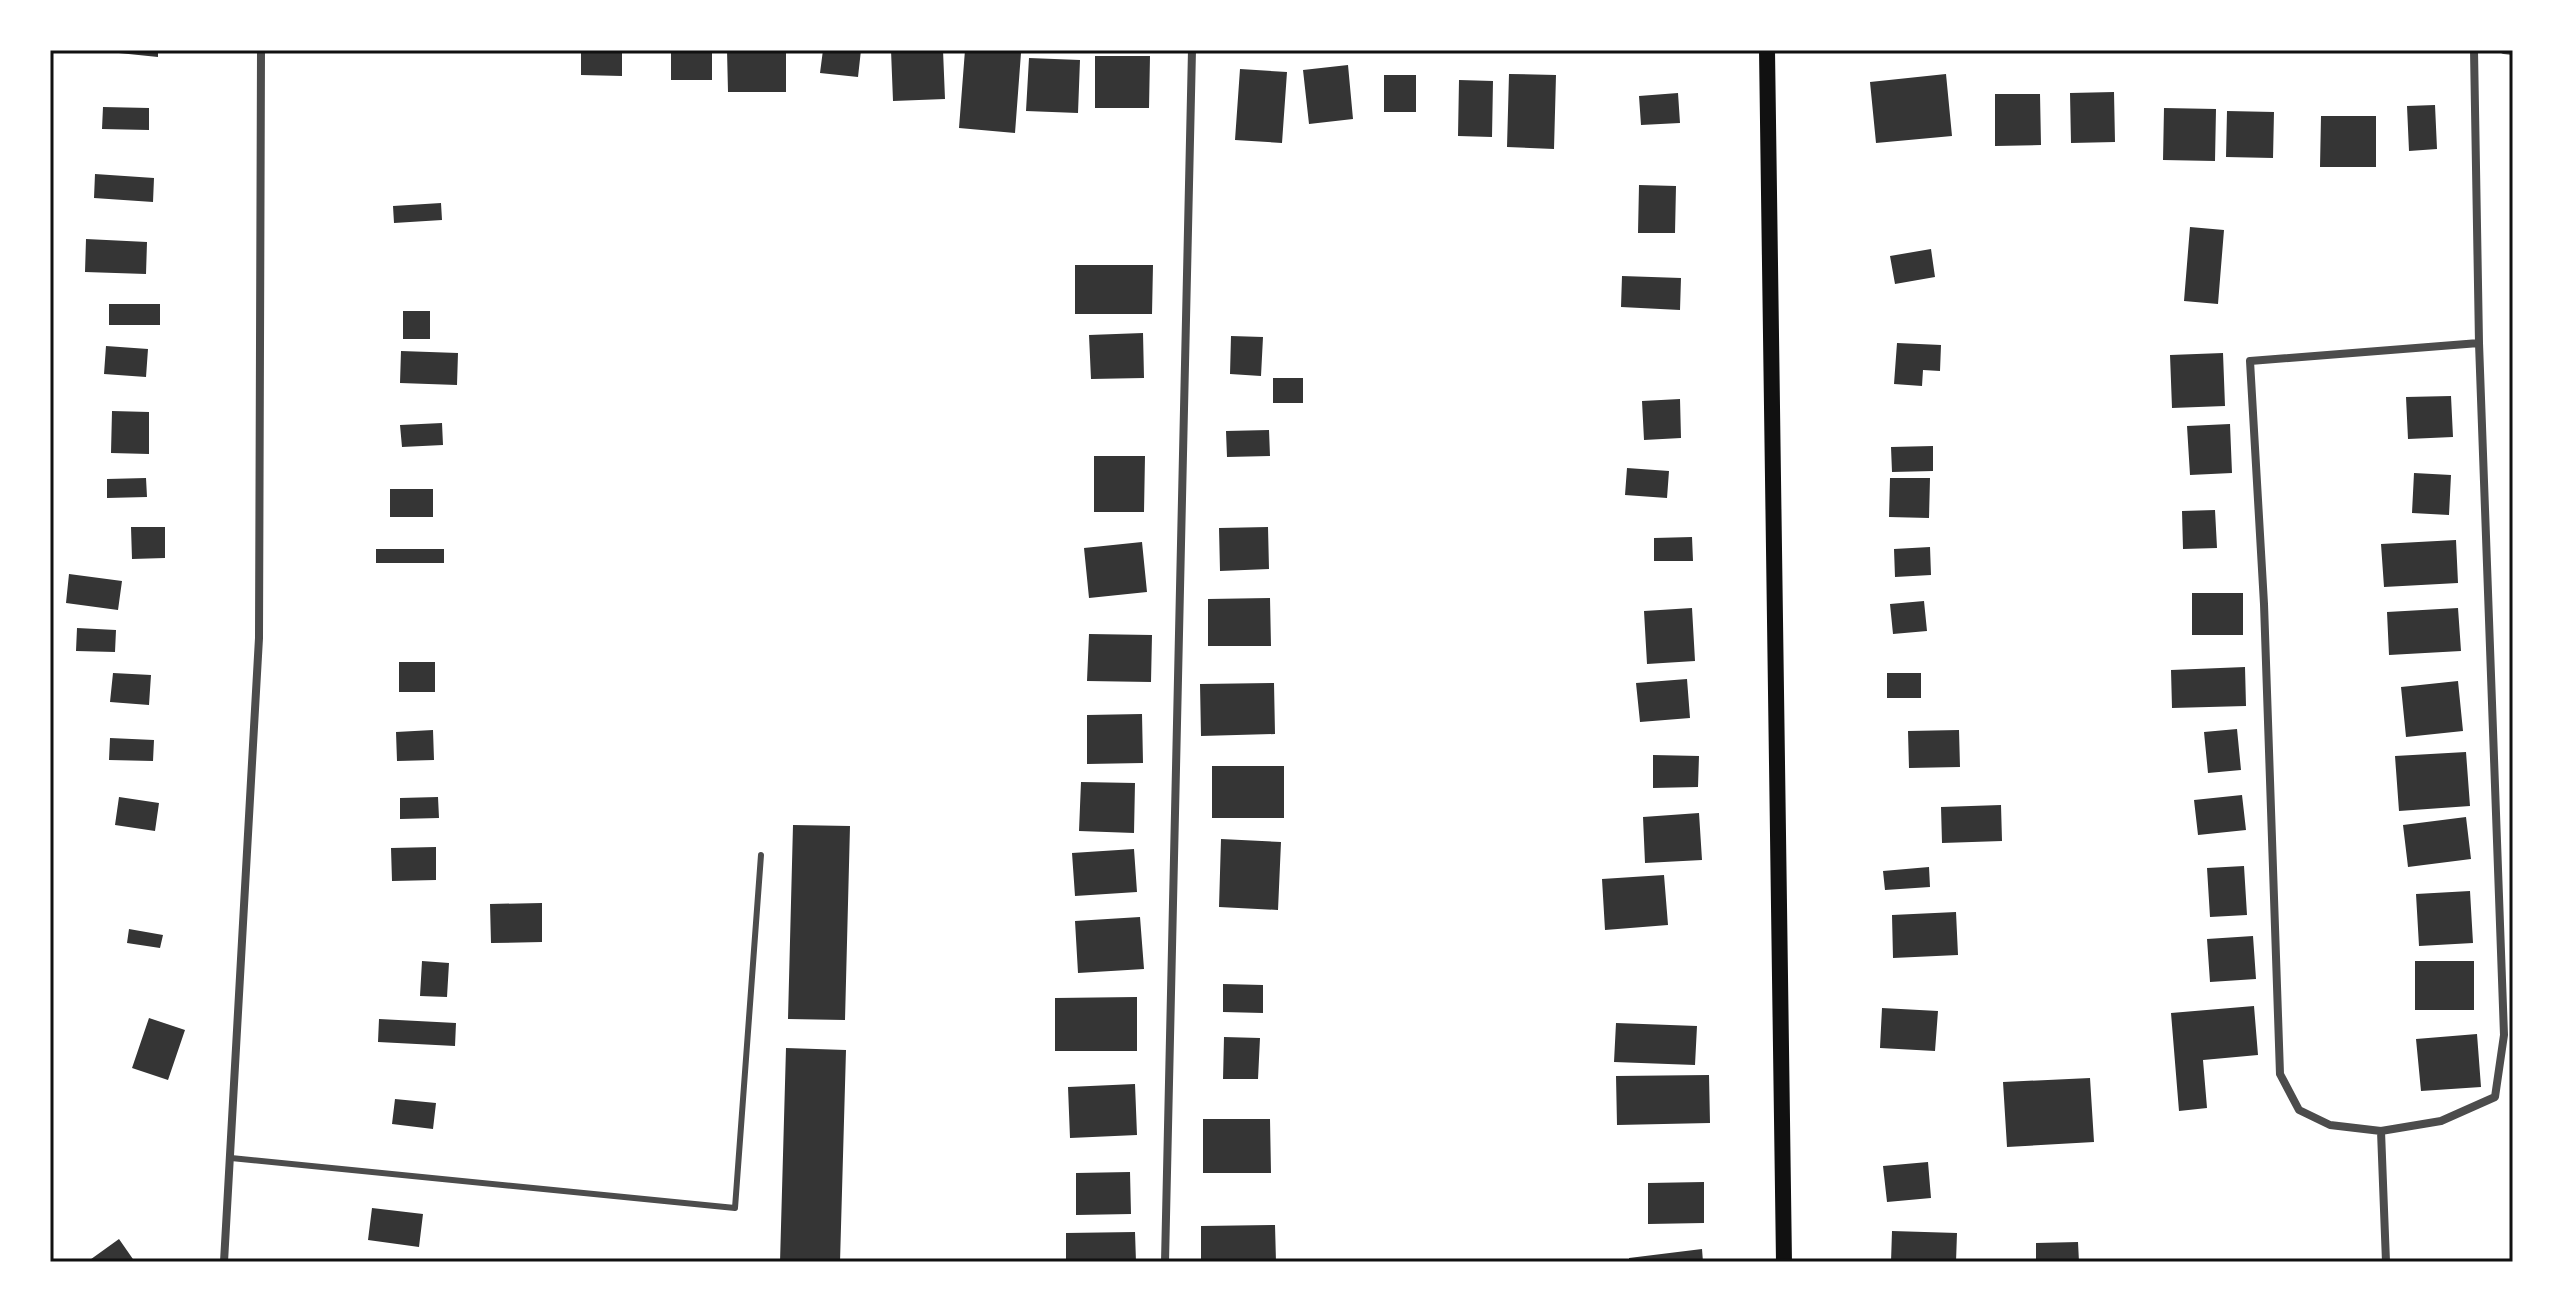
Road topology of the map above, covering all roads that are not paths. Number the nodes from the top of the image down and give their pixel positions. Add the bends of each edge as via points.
1 (261, 50) edge
2 (1192, 50) edge
3 (1767, 50) edge
4 (2474, 50) edge
5 (2504, 50) edge
6 (2513, 51) edge
7 (2479, 343) junction
8 (761, 855) dead end
9 (2381, 1131) junction
10 (231, 1158) junction
11 (224, 1262) edge
12 (1165, 1262) edge
13 (1784, 1262) edge
14 (2386, 1262) edge

1 - 10 street via 259,638
2 - 12 street
3 - 13 main road
4 - 7 street
5 - 6 street
7 - 9 street via 2504,1035 2495,1097 2441,1121
7 - 9 street via 2250,361 2280,1074 2299,1110 2330,1125
8 - 10 lane via 735,1208
9 - 14 street
10 - 11 street

